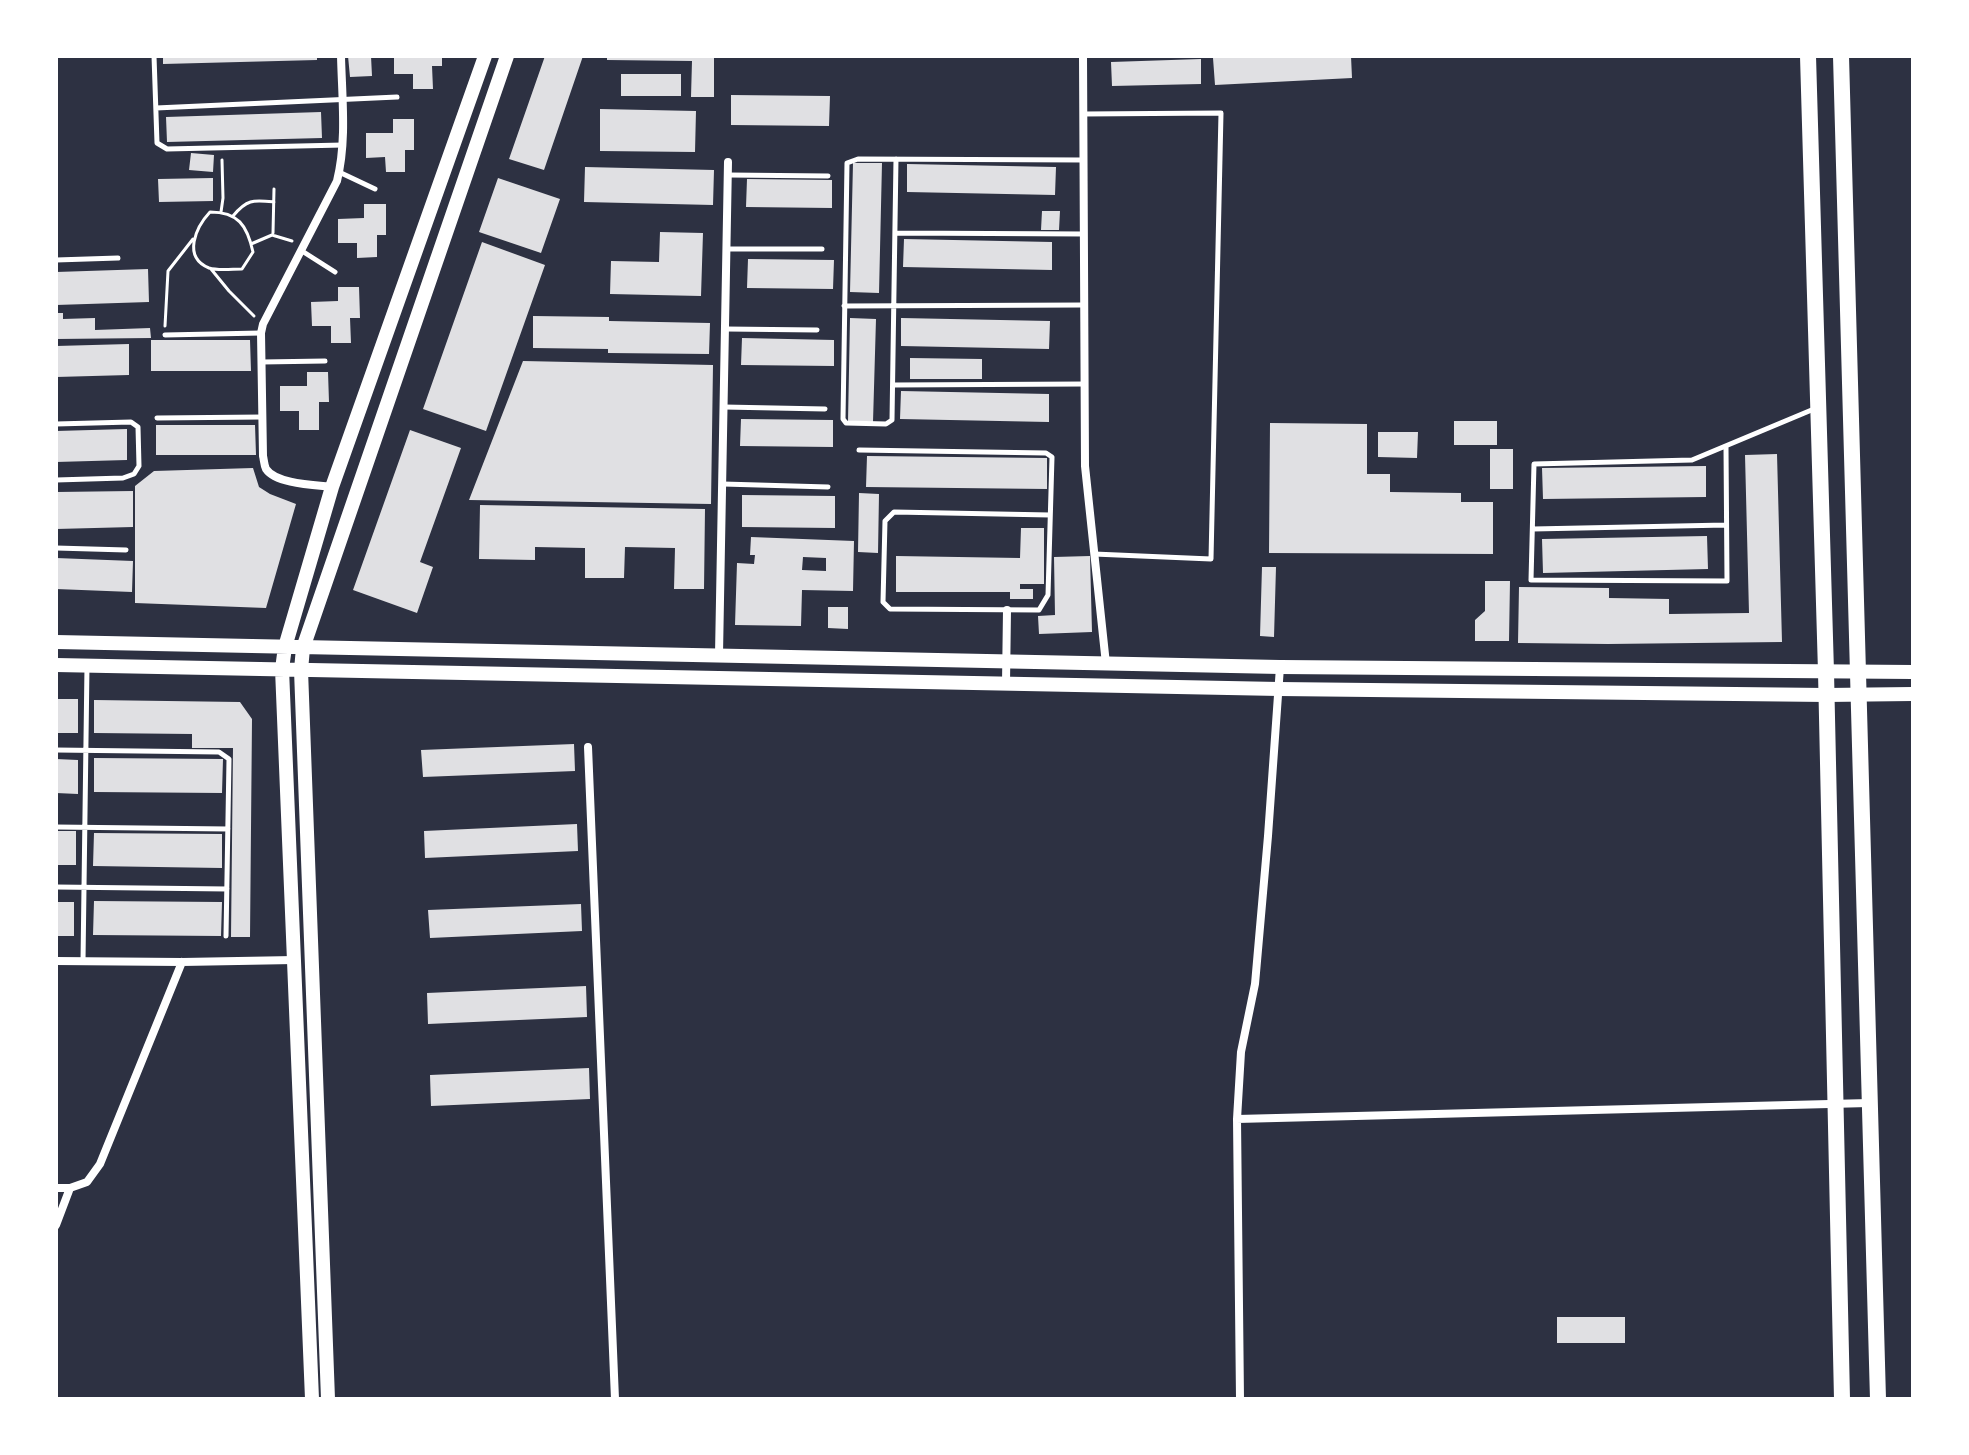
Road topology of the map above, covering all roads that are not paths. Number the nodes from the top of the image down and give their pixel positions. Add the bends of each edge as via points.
1 (154, 56) edge
2 (341, 56) edge
3 (485, 56) edge
4 (507, 56) edge
5 (1083, 56) edge
6 (1808, 56) edge
7 (1841, 56) edge
8 (397, 97) dead end
9 (342, 99) junction
10 (156, 108) junction
11 (1083, 114) junction
12 (343, 145) junction
13 (896, 159) junction
14 (1083, 160) junction
15 (728, 162) dead end
16 (339, 172) junction
17 (728, 175) junction
18 (828, 176) dead end
19 (375, 189) dead end
20 (895, 233) junction
21 (1084, 234) junction
22 (302, 248) junction
23 (726, 249) junction
24 (822, 249) dead end
25 (118, 258) dead end
26 (56, 260) edge
27 (335, 272) dead end
28 (1084, 305) junction
29 (844, 306) junction
30 (894, 306) junction
31 (262, 329) junction
32 (725, 329) junction
33 (817, 330) dead end
34 (165, 335) road end
35 (325, 361) dead end
36 (261, 362) junction
37 (1085, 384) junction
38 (893, 385) junction
39 (723, 407) junction
40 (1819, 407) junction
41 (825, 409) dead end
42 (262, 417) junction
43 (157, 418) dead end
44 (56, 424) edge
45 (1726, 447) junction
46 (859, 450) dead end
47 (56, 480) edge
48 (722, 484) junction
49 (332, 487) junction
50 (828, 487) dead end
51 (1050, 515) junction
52 (1726, 525) junction
53 (1533, 529) junction
54 (56, 548) edge
55 (126, 550) dead end
56 (1094, 554) junction
57 (1007, 610) junction
58 (56, 642) edge
59 (285, 647) junction
60 (303, 648) junction
61 (719, 654) junction
62 (1006, 661) junction
63 (1106, 664) junction
64 (56, 665) edge
65 (87, 666) junction
66 (1280, 667) junction
67 (282, 669) junction
68 (301, 670) junction
69 (1859, 671) junction
70 (1826, 672) junction
71 (1913, 672) edge
72 (1006, 683) junction
73 (1279, 689) junction
74 (1913, 694) edge
75 (1826, 695) junction
76 (1860, 695) junction
77 (588, 747) dead end
78 (56, 750) edge
79 (86, 751) junction
80 (56, 827) edge
81 (85, 828) junction
82 (228, 829) junction
83 (56, 887) edge
84 (84, 887) junction
85 (227, 889) junction
86 (226, 936) dead end
87 (294, 960) junction
88 (56, 961) edge
89 (83, 961) junction
90 (182, 962) junction
91 (1835, 1103) junction
92 (1869, 1103) junction
93 (1237, 1119) junction
94 (56, 1188) edge
95 (70, 1188) junction
96 (56, 1225) edge
97 (312, 1399) edge
98 (328, 1399) edge
99 (615, 1399) edge
100 (1240, 1399) edge
101 (1842, 1399) edge
102 (1878, 1399) edge

1 - 10 lane
2 - 9 street
3 - 49 main road
4 - 60 main road
5 - 11 street
6 - 40 main road
7 - 69 main road
8 - 9 lane
9 - 10 lane
9 - 12 street
10 - 12 lane via 157,143 167,149
11 - 14 street
11 - 56 lane via 1221,113 1211,559
12 - 16 street
13 - 14 lane
13 - 20 lane
13 - 29 lane via 847,163
14 - 21 street
15 - 17 street
16 - 19 lane
16 - 22 street
17 - 18 lane
17 - 23 street
20 - 21 lane
20 - 30 lane
21 - 28 street
22 - 27 lane
22 - 31 street
23 - 24 lane
23 - 32 street
25 - 26 lane
28 - 30 lane
28 - 37 street
29 - 30 lane
29 - 38 lane via 843,419 886,424 892,420
30 - 38 lane
31 - 34 lane
31 - 36 street
32 - 33 lane
32 - 39 street
35 - 36 lane
36 - 42 street
37 - 38 lane
37 - 56 street via 1085,466
39 - 41 lane
39 - 48 street
40 - 45 lane
40 - 70 main road
42 - 43 lane
42 - 49 street via 267,469 289,481
44 - 47 lane via 131,422 138,427 139,466 123,478
45 - 52 lane
45 - 53 lane via 1692,460 1534,464
46 - 51 lane via 1046,453 1052,457
48 - 50 lane
48 - 61 street
49 - 59 main road
51 - 57 lane via 1048,595 1039,610
51 - 57 lane via 894,512 885,521 883,602 890,609
52 - 53 lane
52 - 53 lane via 1727,581 1531,580
54 - 55 lane
56 - 63 street
57 - 62 street
58 - 59 main road
59 - 60 main road
59 - 67 main road
60 - 61 main road
60 - 68 main road
61 - 62 main road
62 - 63 main road
62 - 72 street
63 - 66 main road
64 - 65 main road
65 - 67 main road
65 - 79 lane
66 - 70 main road
66 - 73 street
67 - 68 main road
67 - 87 main road
68 - 72 main road
68 - 98 main road
69 - 70 main road
69 - 71 main road
69 - 76 main road
70 - 75 main road
72 - 73 main road
73 - 75 main road
73 - 93 street via 1255,984 1241,1052
74 - 76 main road
75 - 76 main road
75 - 91 main road
76 - 92 main road
77 - 99 street
78 - 79 lane
79 - 81 lane
79 - 82 lane via 219,752 229,759
80 - 81 lane
81 - 82 lane
81 - 84 lane
82 - 85 lane
83 - 84 lane
84 - 85 lane
84 - 89 lane
85 - 86 lane
87 - 90 street
87 - 97 main road
88 - 89 street
89 - 90 street
90 - 95 street via 100,1164 87,1182
91 - 92 street
91 - 93 street
91 - 101 main road
92 - 102 main road
93 - 100 street
94 - 95 street
95 - 96 street

